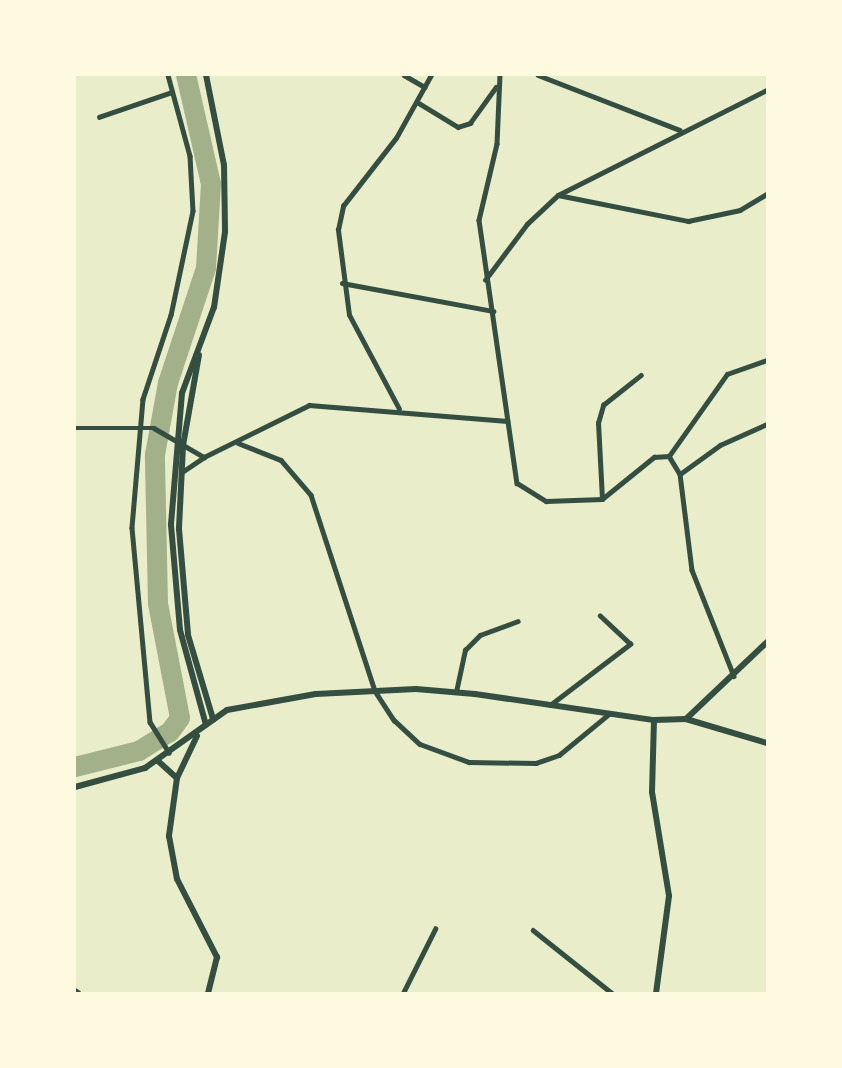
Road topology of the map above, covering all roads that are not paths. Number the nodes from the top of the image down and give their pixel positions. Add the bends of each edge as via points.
1 (168, 75) edge
2 (206, 75) edge
3 (404, 75) edge
4 (431, 75) edge
5 (501, 75) edge
6 (538, 75) edge
7 (425, 87) junction
8 (496, 87) junction
9 (767, 90) edge
10 (172, 92) junction
11 (417, 102) junction
12 (99, 117) dead end
13 (680, 130) junction
14 (767, 194) edge
15 (558, 195) junction
16 (485, 280) junction
17 (342, 283) junction
18 (493, 311) junction
19 (198, 354) junction
20 (767, 360) edge
21 (641, 375) dead end
22 (399, 409) junction
23 (507, 421) junction
24 (767, 424) edge
25 (140, 426) junction
26 (76, 428) edge
27 (175, 441) junction
28 (238, 443) junction
29 (183, 446) junction
30 (669, 456) junction
31 (204, 457) junction
32 (180, 474) junction
33 (680, 474) junction
34 (602, 498) junction
35 (600, 616) dead end
36 (518, 621) dead end
37 (767, 642) edge
38 (734, 676) junction
39 (375, 691) junction
40 (456, 692) junction
41 (550, 705) junction
42 (609, 714) junction
43 (213, 719) junction
44 (686, 719) junction
45 (654, 720) junction
46 (206, 725) junction
47 (199, 732) junction
48 (767, 743) edge
49 (168, 753) junction
50 (158, 761) junction
51 (177, 778) junction
52 (75, 787) edge
53 (435, 929) dead end
54 (533, 930) dead end
55 (207, 993) edge
56 (403, 993) edge
57 (612, 993) edge
58 (656, 993) edge

1 - 10 street
2 - 19 street via 224,165 225,232 214,307
3 - 7 street
4 - 7 street
5 - 8 street
6 - 13 street
7 - 11 street
8 - 11 street via 470,123 458,127
8 - 16 street via 497,144 480,206
9 - 13 street
10 - 12 street
10 - 25 street via 190,156 193,211
11 - 17 street via 343,206 338,243
13 - 15 street
14 - 15 street via 740,210 688,221
15 - 16 street via 527,224
16 - 18 street
17 - 18 street
17 - 22 street via 355,332
18 - 23 street
19 - 27 street via 188,369
19 - 29 street
20 - 30 street via 727,374
21 - 34 street via 603,405 598,423
22 - 23 street
22 - 28 street via 324,404 294,408
23 - 34 street via 512,472 524,491 546,501
24 - 33 street via 720,444
25 - 26 street
25 - 27 street via 154,428
25 - 49 street via 134,585 154,734
27 - 29 street
27 - 46 street via 176,596
28 - 31 street
28 - 39 street via 281,460 311,495
29 - 31 street
29 - 32 street
30 - 33 street
30 - 34 street via 654,457
31 - 32 street
32 - 43 street via 183,603
33 - 38 street via 692,570
35 - 41 street via 630,644
36 - 40 street via 480,635 465,650
37 - 38 street
38 - 44 street
39 - 40 street
39 - 42 street via 406,733 435,752 469,762 517,765 555,757
39 - 43 street via 262,700
40 - 41 street
41 - 42 street
42 - 45 street
43 - 46 street
44 - 45 street
44 - 48 street
45 - 58 street via 652,792 669,896
46 - 47 street
47 - 49 street
47 - 51 street
49 - 50 street
50 - 51 street
50 - 52 street via 122,777
51 - 55 street via 171,850 181,886 218,957
53 - 56 street
54 - 57 street

